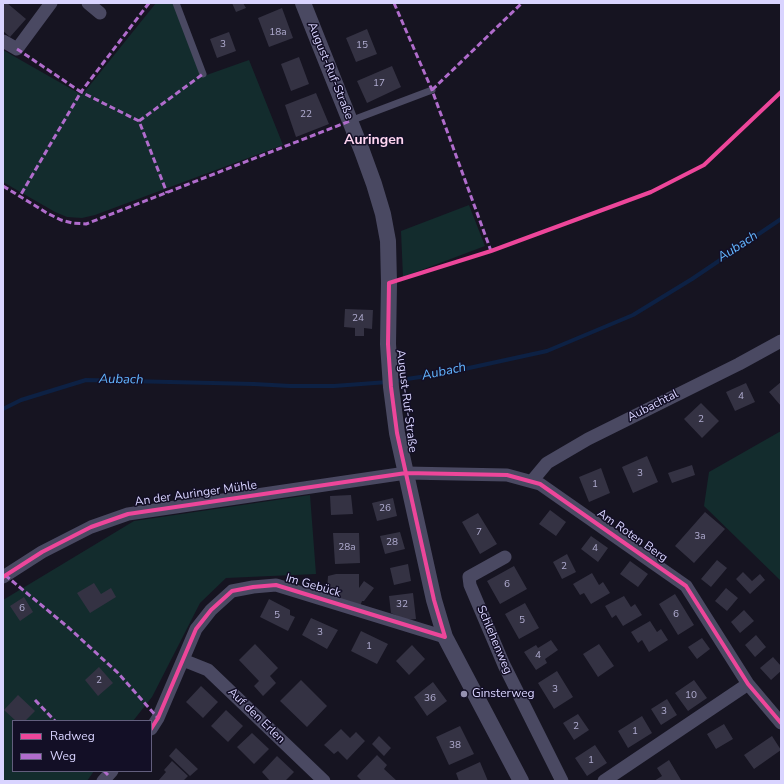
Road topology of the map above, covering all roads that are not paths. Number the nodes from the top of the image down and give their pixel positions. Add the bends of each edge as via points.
1 (51, 3) edge
2 (88, 3) edge
3 (176, 3) edge
4 (303, 3) edge
5 (100, 13) dead end
6 (3, 41) edge
7 (203, 74) dead end
8 (432, 90) dead end
9 (350, 121) junction
10 (781, 340) edge
11 (406, 473) junction
12 (532, 481) junction
13 (505, 556) dead end
14 (3, 577) edge
15 (445, 637) junction
16 (183, 660) junction
17 (748, 684) junction
18 (781, 723) edge
19 (152, 727) edge
20 (111, 772) edge
21 (607, 780) edge
22 (102, 781) edge
23 (324, 781) edge
24 (521, 781) edge
25 (562, 781) edge

1 - 6 street via 17,49
2 - 5 street
3 - 7 lane
4 - 9 street, August-Ruf-Straße
8 - 9 lane
9 - 11 street, August-Ruf-Straße via 374,184 388,241 388,344 397,433
10 - 12 street, Aubachtal via 740,364 547,462
11 - 12 street, Am Roten Berg via 507,475
11 - 14 street, An der Auringer Mühle via 128,514 91,527 42,552
11 - 15 street, August-Ruf-Straße via 434,600
12 - 17 street, Am Roten Berg via 540,484 686,586
13 - 25 street, Schlehenweg via 469,577 470,585 504,665
15 - 16 street, Im Gebück via 276,585 253,587 232,591 211,610 196,629
15 - 24 street, August-Ruf-Straße
16 - 19 street, Im Gebück
16 - 23 street, Auf den Erlen via 208,670
17 - 18 street, Am Roten Berg
17 - 21 street
20 - 22 street

